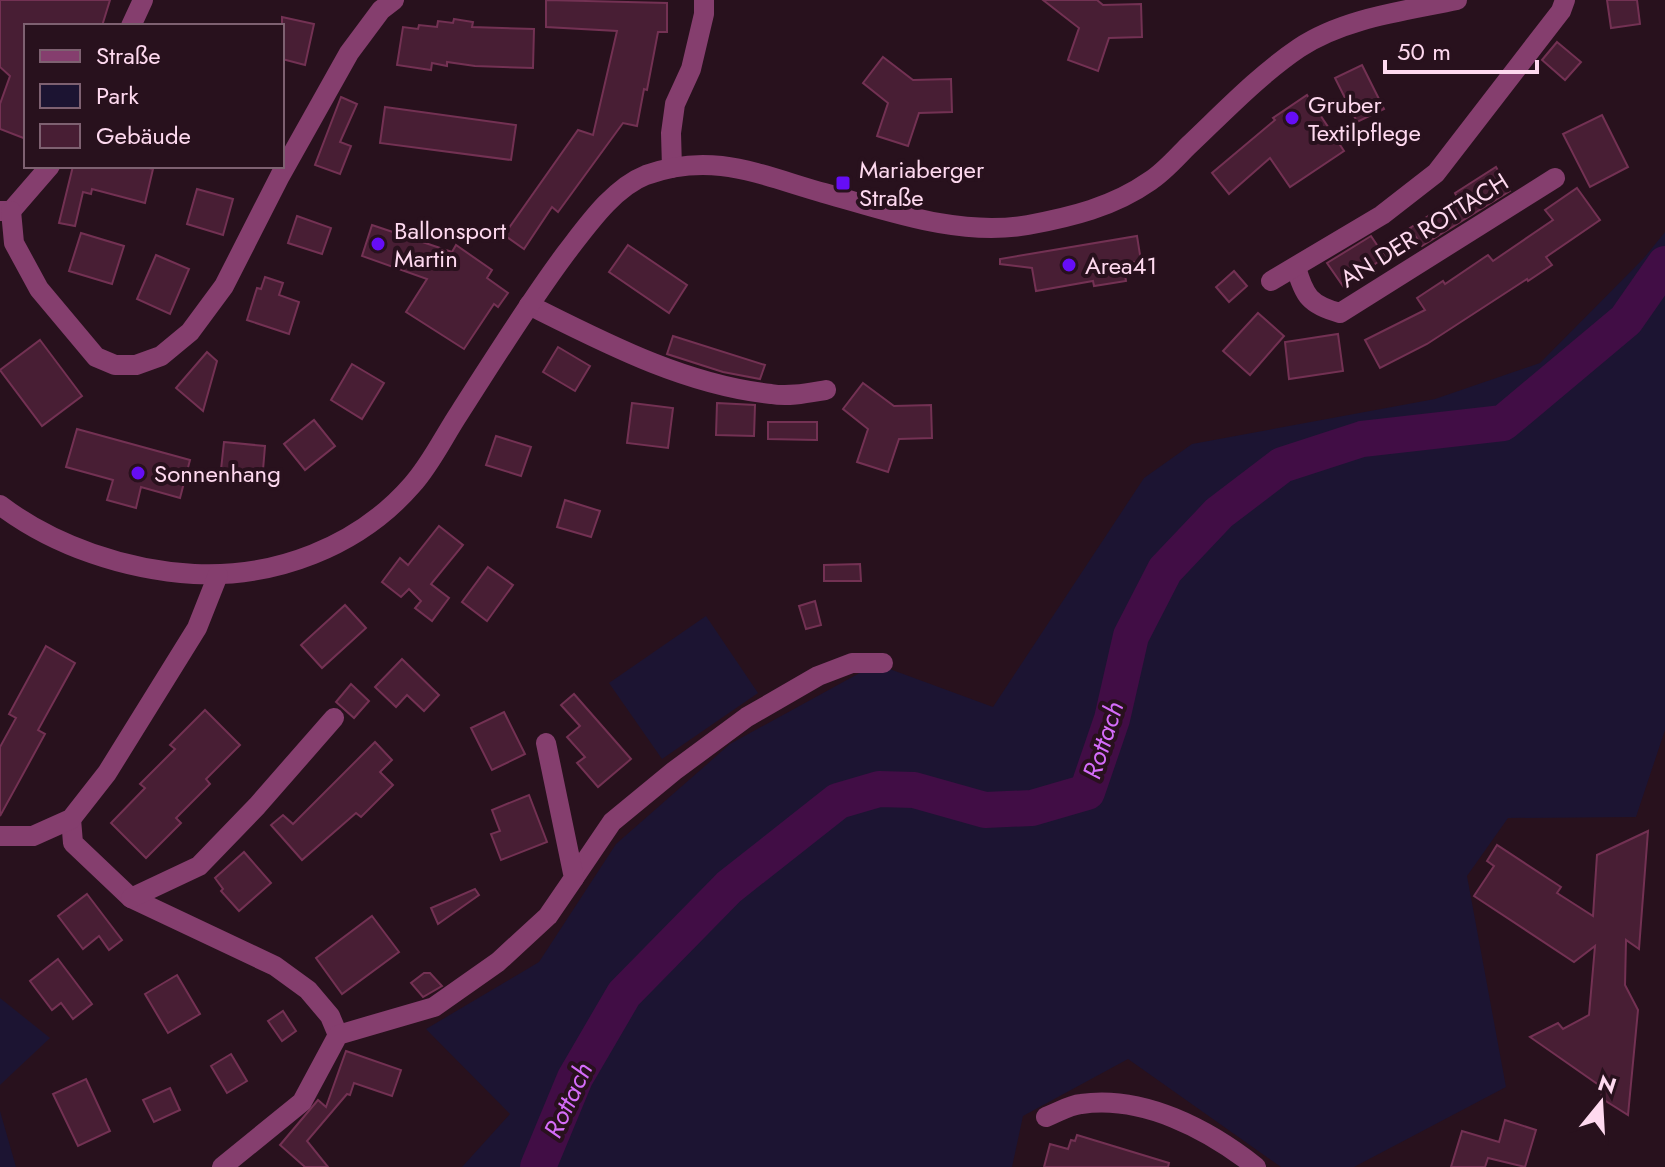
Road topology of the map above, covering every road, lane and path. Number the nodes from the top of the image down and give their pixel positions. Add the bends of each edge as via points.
1 (143, 0) edge
2 (394, 0) edge
3 (704, 0) edge
4 (1457, 0) edge
5 (1565, 0) edge
6 (132, 24) edge
7 (48, 168) edge
8 (672, 168) junction
9 (1555, 178) dead end
10 (6, 211) edge
11 (1296, 267) junction
12 (1271, 281) dead end
13 (529, 305) junction
14 (826, 390) dead end
15 (0, 505) edge
16 (218, 575) junction
17 (883, 663) dead end
18 (334, 718) dead end
19 (546, 743) dead end
20 (71, 819) junction
21 (0, 836) edge
22 (574, 878) junction
23 (131, 898) junction
24 (338, 1035) junction
25 (1046, 1117) dead end
26 (222, 1167) edge
27 (1256, 1167) edge

1 - 6 street
2 - 10 street via 349,53 224,286 190,332 161,356 136,365 115,365 96,357 39,289 14,243
3 - 8 street via 691,69 675,104
4 - 8 street via 1344,26 1300,47 1153,180 1074,217 980,228 919,220 721,163
5 - 11 street via 1436,173 1382,215
7 - 10 street
8 - 13 street via 643,176 618,192
9 - 11 street, AN DER ROTTACH via 1340,313 1317,307 1301,287
11 - 12 street
13 - 14 street via 671,370 774,395
13 - 16 street via 414,484 379,517 302,560
15 - 16 street via 26,524 125,564
16 - 20 street via 197,628 107,773
17 - 22 street via 852,663 818,676 747,717 612,822
18 - 23 street via 199,866
19 - 22 street
20 - 21 street via 33,836
20 - 23 street via 73,843
22 - 24 street via 548,916 498,962 434,1007
23 - 24 street via 275,966 308,990
24 - 26 street via 302,1102
25 - 27 street via 1078,1104 1119,1102 1189,1125

